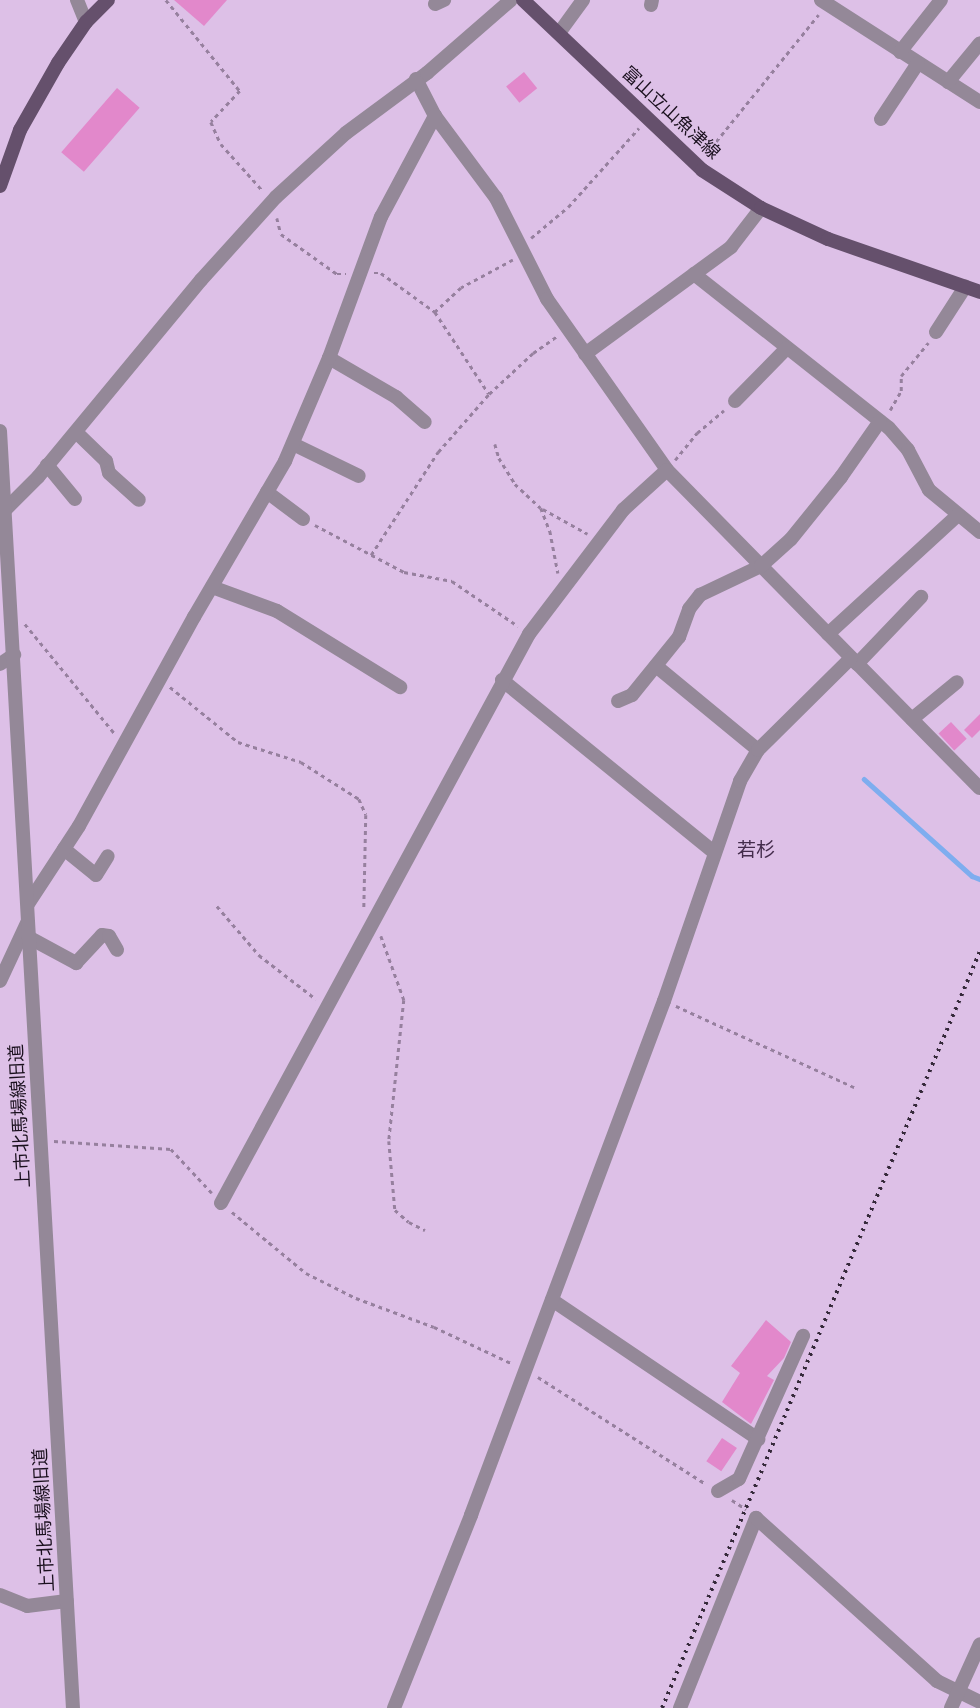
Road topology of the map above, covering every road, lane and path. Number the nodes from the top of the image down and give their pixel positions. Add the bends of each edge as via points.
1 (77, 0) edge
2 (108, 0) edge
3 (166, 0) edge
4 (511, 0) edge
5 (523, 0) edge
6 (583, 0) edge
7 (941, 0) edge
8 (826, 1) edge
9 (86, 22) junction
10 (559, 33) junction
11 (980, 44) edge
12 (900, 52) junction
13 (918, 63) junction
14 (416, 79) junction
15 (948, 82) junction
16 (980, 102) edge
17 (435, 116) junction
18 (648, 119) junction
19 (881, 119) dead end
20 (4, 160) edge
21 (696, 165) junction
22 (0, 186) edge
23 (272, 201) junction
24 (760, 208) junction
25 (522, 251) junction
26 (360, 273) junction
27 (694, 274) junction
28 (965, 287) junction
29 (980, 292) edge
30 (435, 312) junction
31 (568, 330) junction
32 (936, 332) joint
33 (786, 349) junction
34 (585, 354) junction
35 (328, 358) junction
36 (489, 394) junction
37 (735, 401) joint
38 (880, 421) junction
39 (425, 422) dead end
40 (0, 431) edge
41 (76, 432) junction
42 (292, 444) junction
43 (495, 444) dead end
44 (47, 465) junction
45 (667, 470) junction
46 (359, 476) dead end
47 (267, 492) junction
48 (75, 499) dead end
49 (139, 500) dead end
50 (541, 508) junction
51 (5, 510) junction
52 (958, 515) junction
53 (303, 519) joint
54 (980, 532) edge
55 (599, 541) junction
56 (371, 555) junction
57 (761, 566) junction
58 (4, 572) edge
59 (212, 586) junction
60 (561, 591) junction
61 (921, 597) dead end
62 (11, 608) junction
63 (529, 634) junction
64 (828, 634) junction
65 (14, 655) junction
66 (854, 661) junction
67 (0, 664) edge
68 (656, 666) junction
69 (160, 680) junction
70 (502, 680) junction
71 (957, 682) dead end
72 (400, 687) dead end
73 (618, 701) dead end
74 (912, 719) junction
75 (124, 746) junction
76 (758, 750) junction
77 (980, 788) edge
78 (64, 849) junction
79 (715, 853) junction
80 (108, 856) dead end
81 (28, 904) junction
82 (217, 906) dead end
83 (373, 921) junction
84 (28, 922) junction
85 (28, 937) junction
86 (117, 950) dead end
87 (0, 981) edge
88 (664, 1001) junction
89 (327, 1007) junction
90 (854, 1087) dead end
91 (41, 1139) junction
92 (222, 1203) junction
93 (425, 1230) dead end
94 (552, 1300) junction
95 (804, 1336) dead end
96 (526, 1370) junction
97 (758, 1439) junction
98 (718, 1492) junction
99 (756, 1518) junction
100 (0, 1595) edge
101 (67, 1601) junction
102 (980, 1644) edge
103 (959, 1692) junction
104 (980, 1702) edge
105 (73, 1708) edge
106 (394, 1708) edge
107 (680, 1708) edge
108 (951, 1708) edge

1 - 9 street
2 - 9 main road
3 - 23 path via 240,91 211,122 221,144
4 - 14 street
5 - 10 main road, 富山立山魚津線
6 - 10 street
7 - 12 street
8 - 12 street
8 - 21 path via 751,94 740,115
9 - 20 main road
10 - 18 main road, 富山立山魚津線
11 - 15 street
12 - 13 street
13 - 15 street
13 - 19 street
14 - 17 street
14 - 23 street via 346,133
15 - 16 street
17 - 25 street via 496,198
17 - 26 street via 381,217
18 - 21 main road, 富山立山魚津線
18 - 25 path via 568,207
20 - 22 main road
21 - 24 main road, 富山立山魚津線
23 - 26 path via 281,234 337,274
23 - 41 street via 201,280
24 - 27 street via 730,247
24 - 28 main road, 富山立山魚津線 via 828,239
25 - 30 path via 461,288
25 - 31 street via 547,299
26 - 30 path via 381,273
26 - 35 street
27 - 33 street
27 - 34 street
28 - 29 main road, 富山立山魚津線
28 - 32 street
30 - 36 path
31 - 34 street
31 - 36 path via 532,353
32 - 38 path via 902,376 901,391
33 - 37 street
33 - 38 street
34 - 45 street
35 - 39 street via 396,397
35 - 42 street
36 - 56 path via 438,452
37 - 45 path via 697,433
38 - 52 street via 908,450 929,490
38 - 57 street via 841,477 791,539
40 - 51 street, 上市北馬場線旧道
41 - 44 street
41 - 49 street via 106,461 109,473
42 - 46 street
42 - 47 street
43 - 50 path via 499,458 515,484
44 - 48 street
44 - 51 street
45 - 55 street via 623,510
45 - 57 street
47 - 53 street
47 - 59 street
50 - 55 path
50 - 60 path via 550,531
51 - 58 street, 上市北馬場線旧道
52 - 54 street
52 - 64 street
53 - 56 path
55 - 60 street
56 - 63 path via 404,572 452,580
57 - 64 street
57 - 68 street via 700,595 689,609 679,637
58 - 62 street, 上市北馬場線旧道
59 - 69 street
59 - 72 street via 277,611
60 - 63 street
61 - 66 street
62 - 65 street, 上市北馬場線旧道
62 - 75 path via 81,689
63 - 70 street
64 - 66 street
65 - 67 street
65 - 81 street, 上市北馬場線旧道
66 - 74 street
66 - 76 street
68 - 73 street via 632,695
68 - 76 street
69 - 75 street
69 - 83 path via 238,742 301,762 359,799 366,815 364,907
70 - 79 street
70 - 83 street
71 - 74 street
74 - 77 street
75 - 78 street
76 - 79 street via 740,781
78 - 80 street via 96,874
78 - 81 street
79 - 88 street
81 - 84 street, 上市北馬場線旧道
82 - 89 path via 259,955
83 - 89 street
83 - 93 path via 404,1000 389,1140 395,1210 408,1222
84 - 85 street, 上市北馬場線旧道
84 - 87 street
85 - 86 street via 76,962 102,935 108,936
85 - 91 street, 上市北馬場線旧道
88 - 90 path
88 - 94 street
89 - 92 street
91 - 92 path via 69,1144 170,1149
91 - 101 street, 上市北馬場線旧道
92 - 96 path via 306,1273 356,1298 434,1327
94 - 96 street
94 - 97 street
95 - 97 street
96 - 98 path
96 - 106 street
97 - 98 street via 740,1479
98 - 99 path
99 - 103 street via 937,1680
99 - 107 street
100 - 101 street via 27,1606
101 - 105 street, 上市北馬場線旧道
102 - 103 street
103 - 104 street
103 - 108 street

